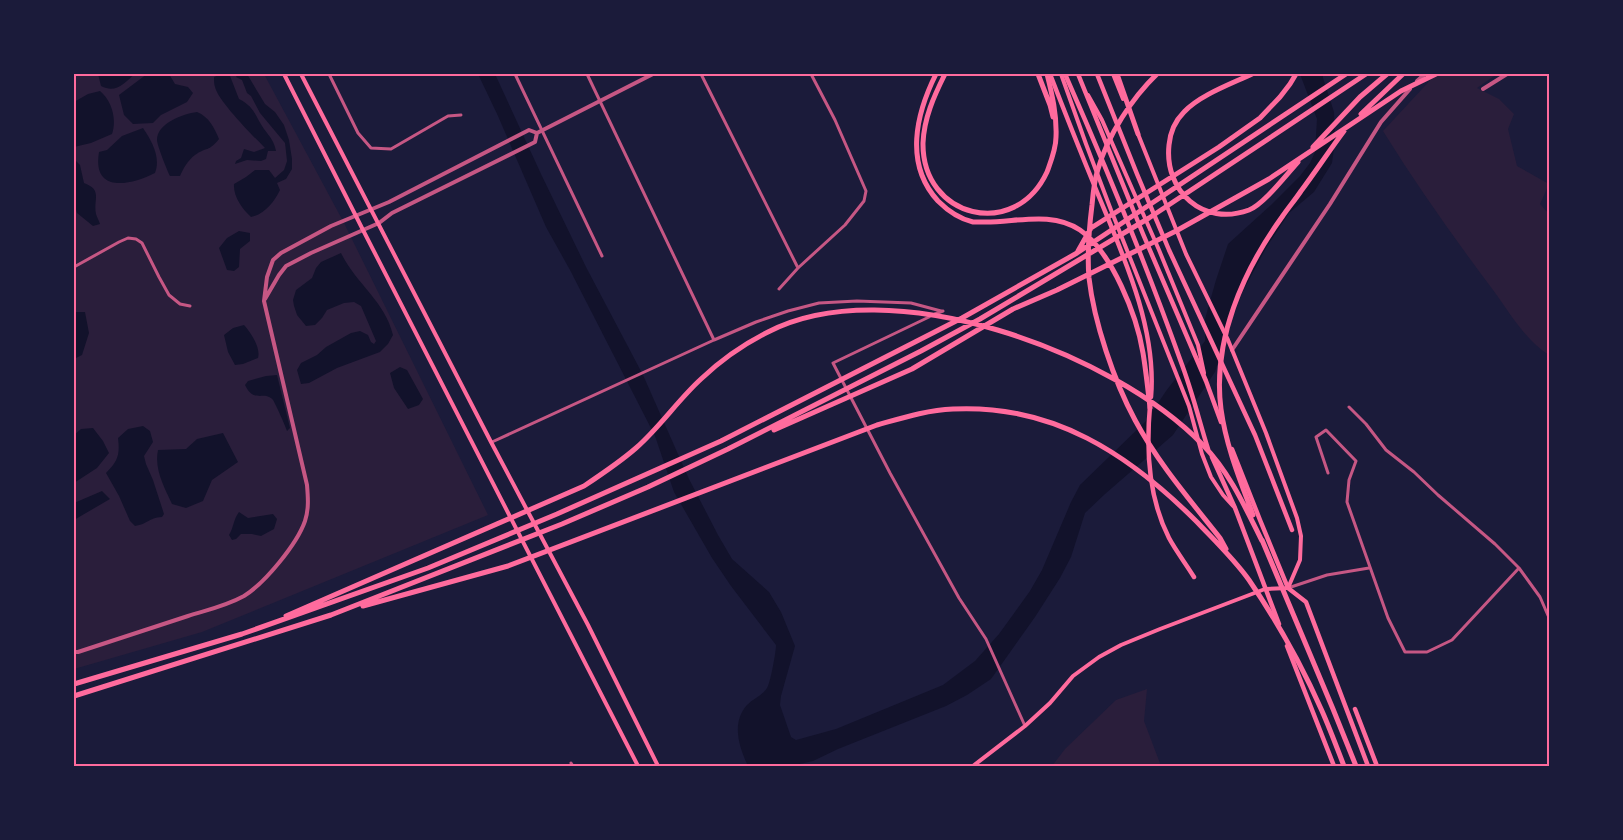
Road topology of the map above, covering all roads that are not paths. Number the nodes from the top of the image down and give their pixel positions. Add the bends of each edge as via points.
1 (284, 74) edge
2 (301, 74) edge
3 (329, 74) edge
4 (515, 74) edge
5 (587, 74) edge
6 (653, 74) edge
7 (701, 74) edge
8 (811, 74) edge
9 (936, 74) edge
10 (945, 74) edge
11 (1038, 74) edge
12 (1048, 74) edge
13 (1064, 74) edge
14 (1078, 74) edge
15 (1096, 74) edge
16 (1115, 74) edge
17 (1157, 74) edge
18 (1252, 74) edge
19 (1296, 74) edge
20 (1346, 74) edge
21 (1366, 74) edge
22 (1387, 74) edge
23 (1403, 74) edge
24 (1425, 74) edge
25 (1436, 74) edge
26 (1507, 74) edge
27 (1081, 81) junction
28 (1483, 89) dead end
29 (600, 101) junction
30 (461, 115) dead end
31 (543, 130) junction
32 (537, 133) junction
33 (1138, 134) joint
34 (1056, 139) junction
35 (372, 210) junction
36 (356, 216) junction
37 (379, 223) junction
38 (363, 230) junction
39 (1077, 253) junction
40 (602, 256) dead end
41 (74, 267) edge
42 (798, 268) junction
43 (779, 289) dead end
44 (264, 301) junction
45 (190, 306) dead end
46 (714, 340) junction
47 (1232, 350) junction
48 (1206, 381) junction
49 (1349, 407) dead end
50 (1150, 408) junction
51 (491, 442) junction
52 (728, 449) junction
53 (1328, 473) dead end
54 (1235, 508) junction
55 (1292, 530) dead end
56 (1262, 542) junction
57 (1230, 556) junction
58 (1369, 568) junction
59 (1520, 568) junction
60 (1194, 577) dead end
61 (1288, 588) junction
62 (1265, 589) junction
63 (331, 615) junction
64 (1550, 620) edge
65 (242, 634) junction
66 (74, 652) edge
67 (74, 684) edge
68 (74, 696) edge
69 (1355, 710) dead end
70 (1025, 726) junction
71 (638, 766) edge
72 (658, 766) edge
73 (973, 766) edge
74 (1334, 766) edge
75 (1344, 766) edge
76 (1356, 766) edge
77 (1368, 766) edge
78 (1377, 766) edge

1 - 36 main road
2 - 35 main road
3 - 30 street via 358,133 371,148 391,148 448,116
4 - 31 street
5 - 29 street
6 - 29 street
7 - 42 street
8 - 42 street via 866,191 864,201 845,225
9 - 50 highway via 922,106 916,142 921,173 931,193 944,207 973,222 1031,218 1059,221 1080,230 1095,243 1122,285 1143,352
10 - 34 highway via 933,98 923,144 932,180 953,204 988,214 1011,209 1028,199 1052,161
11 - 34 highway via 1050,105
12 - 34 highway
12 - 50 main road via 1106,212 1144,318 1151,355
13 - 54 main road via 1114,189 1182,364 1208,449
13 - 54 main road via 1086,144 1189,406 1211,477
14 - 27 main road
15 - 55 main road via 1169,250 1255,435
16 - 33 highway
17 - 57 highway via 1131,104 1098,169 1090,218 1089,278 1111,364 1135,420
18 - 22 highway via 1184,111 1170,139 1168,158 1176,185 1185,198 1211,213 1233,213 1257,205
19 - 39 highway via 1260,118 1091,228
20 - 39 highway
21 - 52 highway via 1149,218 980,319
23 - 56 highway via 1343,132 1282,216 1264,243 1233,309 1223,343 1221,408 1230,453
24 - 47 street via 1381,122
25 - 52 highway via 1401,91 1269,179 1176,231 1014,309 912,369
26 - 28 street
27 - 48 main road
27 - 48 main road via 1102,120 1198,345
29 - 31 street
29 - 46 street
31 - 32 street
31 - 40 street
32 - 35 street via 529,130
32 - 37 street via 535,142
33 - 47 main road via 1186,254
35 - 36 street
35 - 37 main road
36 - 38 main road
36 - 44 street via 273,260
37 - 38 street
37 - 51 main road
38 - 44 street via 286,266
38 - 71 main road
39 - 65 highway via 962,318 721,441 509,535
41 - 45 street via 118,242 136,239 142,243 170,295 180,304
42 - 43 street
44 - 66 street via 307,484 304,522 295,540 270,572 243,596 219,608
46 - 51 street
46 - 70 street via 756,322 819,303 910,303 943,311 833,363 959,598 986,639
47 - 61 main road via 1297,518 1300,560
48 - 61 main road
49 - 59 street via 1386,450
50 - 60 main road via 1149,465 1161,520
51 - 72 main road
52 - 63 highway via 562,524
53 - 58 street via 1316,437 1326,430 1356,460 1347,502
54 - 62 main road
56 - 65 highway via 1219,463 1185,428 1102,371 993,327 919,313 838,311 801,318 736,350 700,379 637,448 584,486
56 - 76 highway
57 - 63 highway via 1155,483 1089,438 1046,420 995,410 952,409 877,425 508,566
57 - 75 highway via 1299,664
58 - 59 street via 1405,652 1427,652 1452,640
58 - 61 street via 1328,575
59 - 64 street
61 - 62 main road
61 - 77 main road via 1306,602
62 - 70 main road via 1099,657 1073,676
62 - 74 main road
63 - 68 highway
65 - 67 highway
69 - 78 main road
70 - 73 main road

